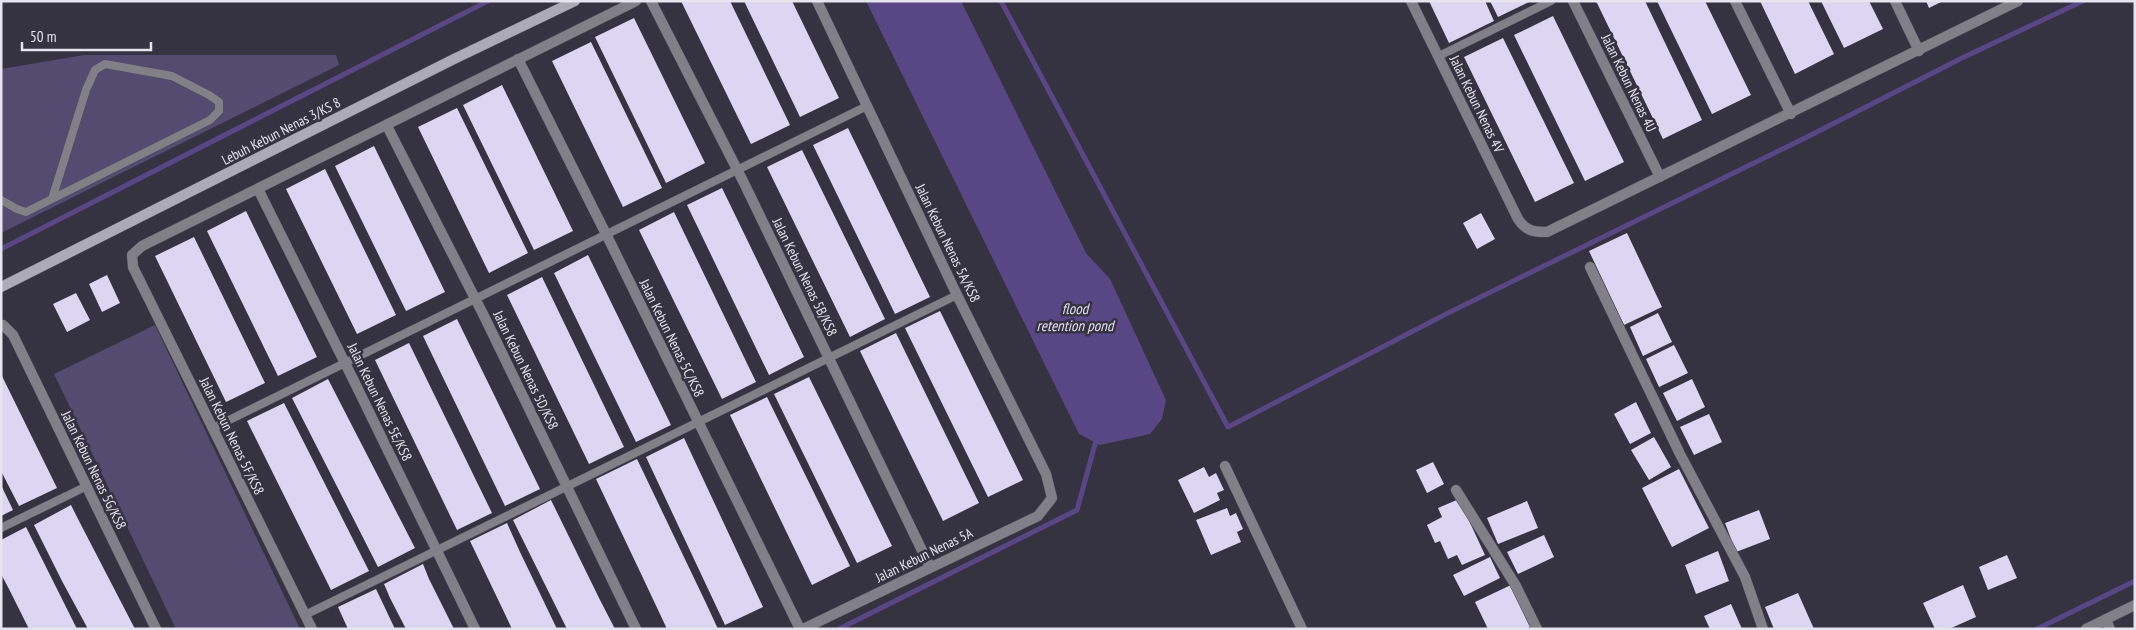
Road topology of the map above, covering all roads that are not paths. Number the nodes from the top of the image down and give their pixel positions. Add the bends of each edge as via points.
1 (575, 1) edge
2 (636, 1) edge
3 (651, 1) edge
4 (817, 1) edge
5 (1411, 1) edge
6 (1551, 1) edge
7 (1573, 1) edge
8 (1734, 1) edge
9 (1895, 1) edge
10 (2018, 1) edge
11 (1919, 51) junction
12 (1438, 56) junction
13 (518, 60) junction
14 (867, 106) junction
15 (1790, 114) junction
16 (387, 126) junction
17 (738, 171) junction
18 (1660, 177) junction
19 (258, 189) junction
20 (52, 199) junction
21 (1, 200) edge
22 (606, 235) junction
23 (1590, 267) dead end
24 (1, 287) edge
25 (958, 295) junction
26 (475, 299) junction
27 (2, 325) edge
28 (829, 359) junction
29 (346, 363) junction
30 (698, 424) junction
31 (213, 428) junction
32 (1224, 466) dead end
33 (87, 486) junction
34 (567, 487) junction
35 (1456, 490) dead end
36 (1052, 498) joint
37 (1, 528) edge
38 (437, 550) junction
39 (930, 567) junction
40 (2135, 605) edge
41 (305, 615) junction
42 (2106, 619) junction
43 (156, 629) edge
44 (312, 629) edge
45 (475, 629) edge
46 (636, 629) edge
47 (801, 629) edge
48 (1302, 629) edge
49 (1537, 629) edge
50 (1763, 629) edge
51 (2086, 629) edge
52 (2110, 629) edge

1 - 24 street, Lebuh Kebun Nenas 3/KS 8
2 - 13 street
3 - 17 street, Jalan Kebun Nenas 5B/KS8
4 - 14 street, Jalan Kebun Nenas 5A/KS8
5 - 12 street, Jalan Kebun Nenas 4V
6 - 12 lane
7 - 18 street, Jalan Kebun Nenas 4U
8 - 15 street
9 - 11 street
10 - 11 street
11 - 15 street
12 - 18 street, Jalan Kebun Nenas 4V via 1524,228 1548,232
13 - 16 street
13 - 22 street, Jalan Kebun Nenas 5C/KS8
14 - 17 lane
14 - 25 street, Jalan Kebun Nenas 5A/KS8
15 - 18 street
16 - 19 street
16 - 26 street, Jalan Kebun Nenas 5D/KS8
17 - 22 lane
17 - 28 street, Jalan Kebun Nenas 5B/KS8
19 - 29 street, Jalan Kebun Nenas 5E/KS8
19 - 31 street, Jalan Kebun Nenas 5F/KS8 via 142,246 132,255 133,268
20 - 20 lane via 95,70 105,64 172,76 219,102 219,111 210,120
20 - 21 lane via 26,212
22 - 26 lane
22 - 30 street, Jalan Kebun Nenas 5C/KS8
23 - 50 street via 1680,454 1745,578
25 - 28 lane
25 - 36 street, Jalan Kebun Nenas 5A/KS8 via 1046,474
26 - 29 lane
26 - 34 street, Jalan Kebun Nenas 5D/KS8
27 - 33 street, Jalan Kebun Nenas 5G/KS8 via 13,335
28 - 30 lane
28 - 39 street, Jalan Kebun Nenas 5B/KS8
29 - 31 lane
29 - 38 street, Jalan Kebun Nenas 5E/KS8
30 - 34 lane
30 - 47 street, Jalan Kebun Nenas 5C/KS8
31 - 41 street, Jalan Kebun Nenas 5F/KS8
32 - 48 street
33 - 37 lane
33 - 43 street, Jalan Kebun Nenas 5G/KS8
34 - 38 lane
34 - 46 street, Jalan Kebun Nenas 5D/KS8
35 - 49 street via 1516,586
36 - 39 street, Jalan Kebun Nenas 5A via 1038,516
38 - 41 lane
38 - 45 street, Jalan Kebun Nenas 5E/KS8
39 - 47 street, Jalan Kebun Nenas 5A
40 - 42 street
41 - 44 street, Jalan Kebun Nenas 5F/KS8
42 - 51 street
42 - 52 street

